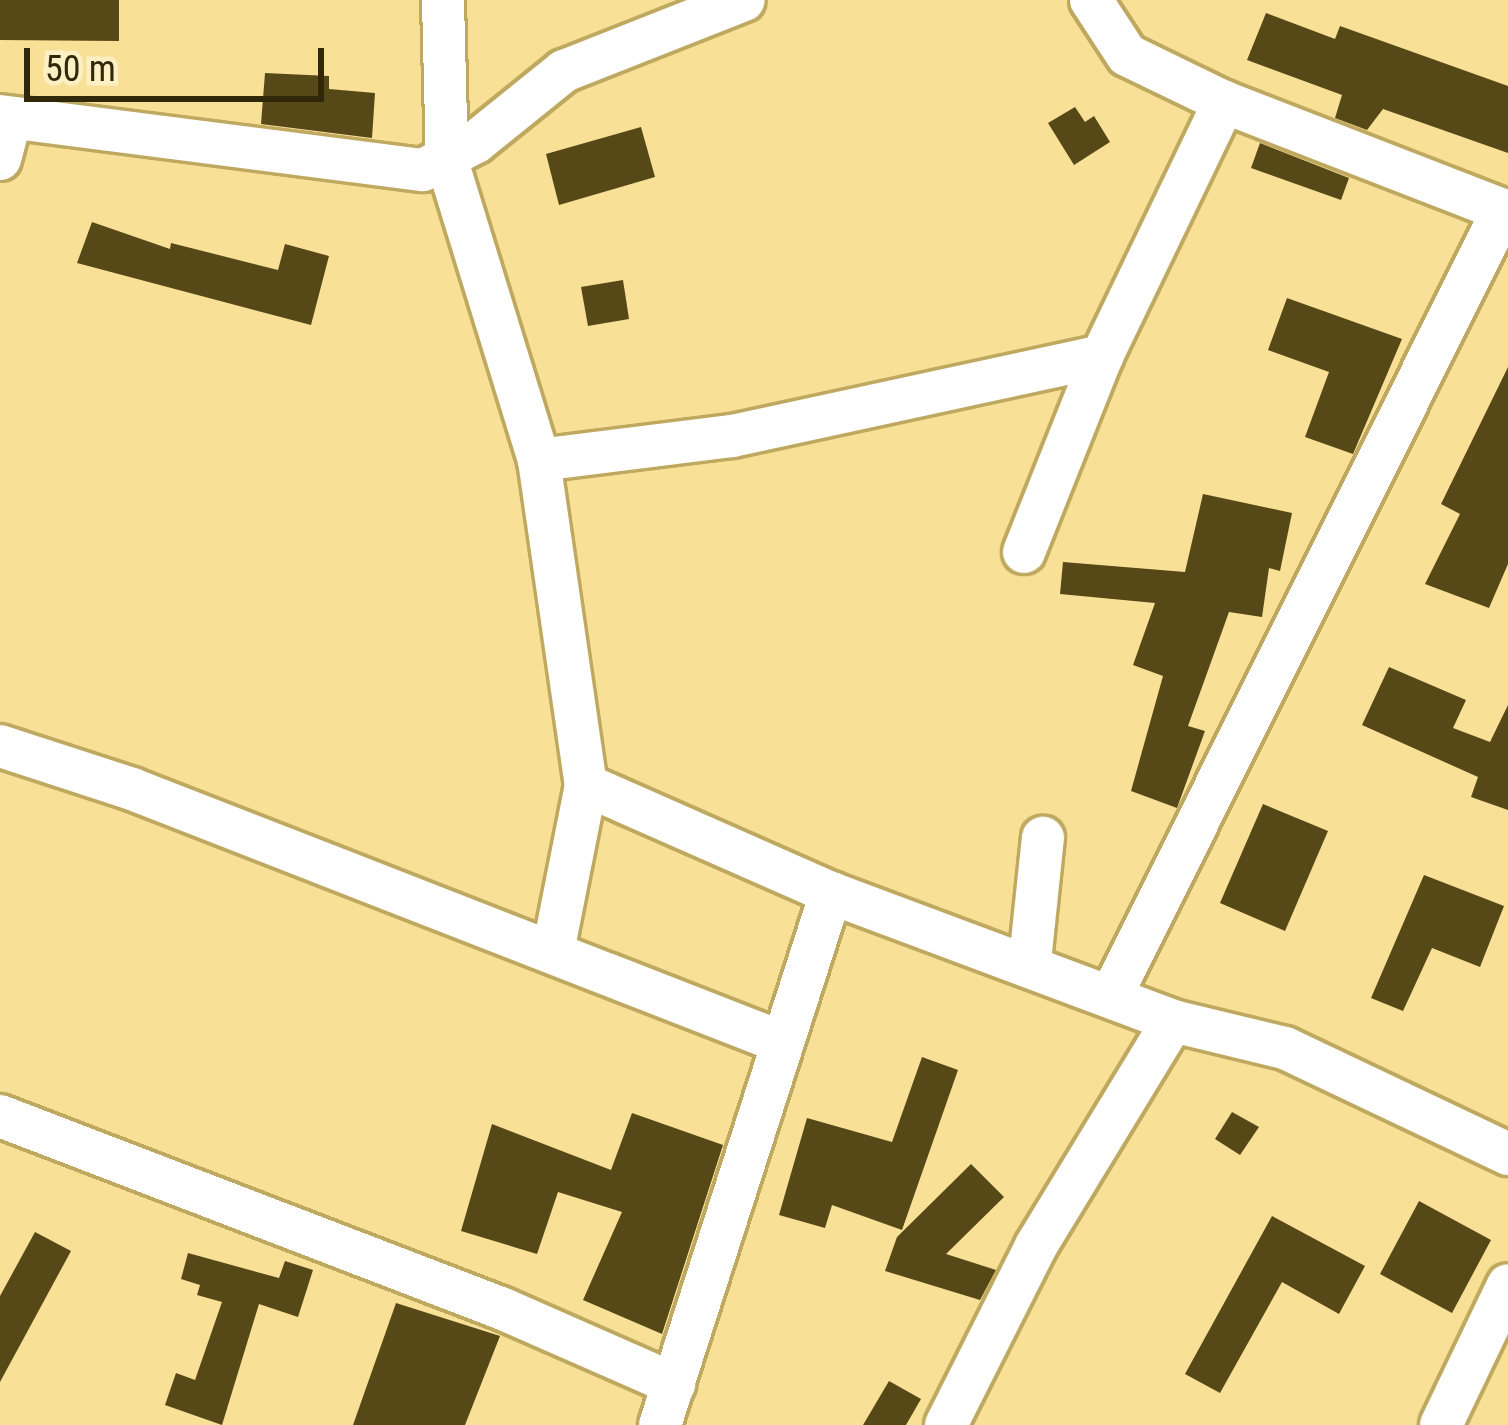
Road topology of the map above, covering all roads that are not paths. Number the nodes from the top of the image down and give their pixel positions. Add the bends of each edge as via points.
1 (443, 0) edge
2 (744, 0) edge
3 (1091, 0) edge
4 (1224, 102) junction
5 (6, 117) edge
6 (0, 159) edge
7 (447, 161) junction
8 (1505, 211) edge
9 (1102, 356) junction
10 (539, 460) junction
11 (1024, 552) dead end
12 (0, 746) edge
13 (586, 785) junction
14 (1043, 838) dead end
15 (831, 893) junction
16 (553, 952) junction
17 (1030, 961) junction
18 (1112, 996) junction
19 (1173, 1021) junction
20 (781, 1042) junction
21 (0, 1116) edge
22 (1508, 1154) edge
23 (1508, 1285) edge
24 (674, 1384) junction
25 (660, 1425) edge
26 (946, 1425) edge
27 (1441, 1425) edge

1 - 7 street
2 - 7 street via 564,71
3 - 4 street via 1127,55
4 - 8 street
4 - 9 street
5 - 6 street
5 - 7 street via 401,171
7 - 10 street
8 - 18 street
9 - 10 street via 731,436
9 - 11 street
10 - 13 street
12 - 16 street via 133,789
13 - 15 street
13 - 16 street
14 - 17 street
15 - 17 street
15 - 20 street
16 - 20 street
17 - 18 street
18 - 19 street
19 - 22 street via 1285,1048
19 - 26 street via 1036,1246
20 - 24 street
21 - 24 street via 503,1309
23 - 27 street
24 - 25 street

